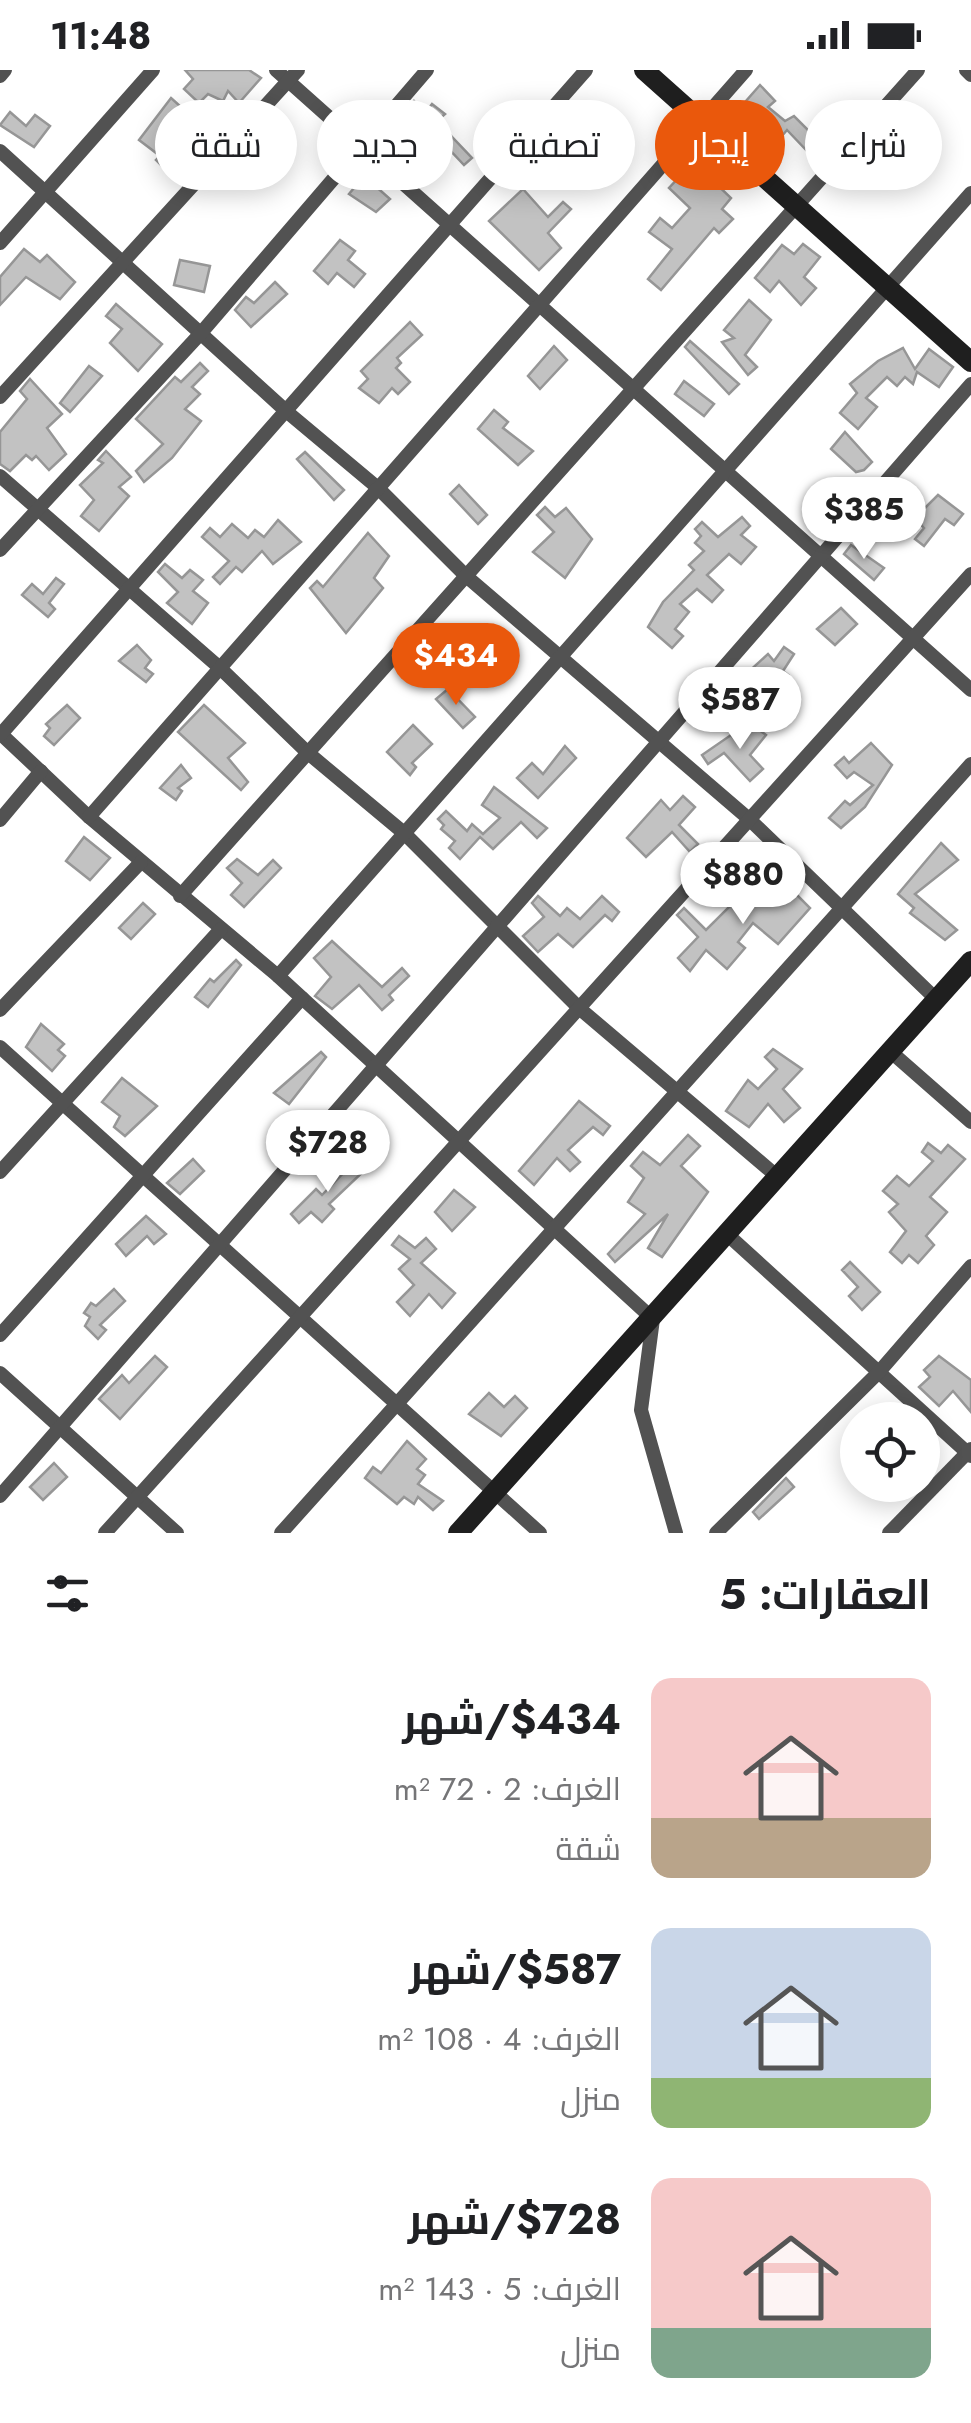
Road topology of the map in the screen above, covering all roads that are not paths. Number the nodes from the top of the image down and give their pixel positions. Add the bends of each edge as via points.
1 (6, 70) edge
2 (153, 70) edge
3 (276, 70) edge
4 (426, 70) edge
5 (586, 70) edge
6 (644, 70) edge
7 (746, 70) edge
8 (918, 70) edge
9 (0, 76) edge
10 (293, 76) edge
11 (399, 100) edge
12 (677, 100) edge
13 (720, 100) edge
14 (317, 101) edge
15 (0, 151) edge
16 (655, 174) edge
17 (320, 190) edge
18 (411, 190) edge
19 (778, 190) edge
20 (45, 192) junction
21 (971, 194) edge
22 (796, 206) junction
23 (450, 225) junction
24 (0, 243) edge
25 (124, 263) junction
26 (888, 288) junction
27 (540, 305) junction
28 (200, 333) junction
29 (971, 362) edge
30 (971, 384) edge
31 (634, 388) junction
32 (0, 397) edge
33 (286, 411) junction
34 (725, 471) junction
35 (0, 476) edge
36 (378, 488) junction
37 (37, 508) junction
38 (0, 550) edge
39 (820, 555) junction
40 (971, 574) edge
41 (466, 576) junction
42 (129, 589) junction
43 (913, 638) junction
44 (562, 656) junction
45 (220, 668) junction
46 (971, 690) edge
47 (0, 734) edge
48 (656, 740) junction
49 (308, 753) junction
50 (971, 764) edge
51 (40, 772) junction
52 (89, 817) junction
53 (0, 820) edge
54 (749, 820) junction
55 (404, 833) junction
56 (142, 862) junction
57 (180, 896) junction
58 (842, 908) junction
59 (498, 926) junction
60 (221, 929) junction
61 (971, 961) edge
62 (278, 976) junction
63 (302, 998) junction
64 (936, 1000) junction
65 (579, 1008) junction
66 (0, 1010) edge
67 (0, 1047) edge
68 (890, 1052) junction
69 (378, 1068) junction
70 (680, 1089) junction
71 (63, 1103) junction
72 (971, 1122) edge
73 (457, 1142) junction
74 (0, 1172) edge
75 (142, 1174) junction
76 (779, 1178) junction
77 (555, 1228) junction
78 (728, 1236) junction
79 (222, 1245) junction
80 (971, 1266) edge
81 (301, 1316) junction
82 (653, 1319) junction
83 (0, 1336) edge
84 (879, 1372) junction
85 (0, 1374) edge
86 (395, 1406) junction
87 (63, 1428) junction
88 (970, 1453) edge
89 (495, 1492) junction
90 (138, 1495) junction
91 (0, 1496) edge
92 (104, 1533) edge
93 (177, 1533) edge
94 (281, 1533) edge
95 (458, 1533) edge
96 (540, 1533) edge
97 (676, 1533) edge
98 (716, 1533) edge
99 (889, 1533) edge

1 - 9 street
2 - 20 street
3 - 10 street
4 - 11 street
5 - 23 street
6 - 12 street
7 - 13 street
8 - 22 street
10 - 14 street
10 - 25 street
15 - 20 street
16 - 27 street
17 - 28 street
18 - 23 street
19 - 22 street
20 - 24 street
20 - 25 street
21 - 26 street
22 - 26 street
22 - 31 street
23 - 27 street
23 - 33 street
25 - 28 street
25 - 32 street
26 - 29 street
26 - 34 street
27 - 31 street
27 - 36 street
28 - 33 street
28 - 37 street
30 - 39 street
31 - 34 street
31 - 41 street
33 - 36 street
33 - 42 street
34 - 39 street
34 - 44 street
35 - 37 street
36 - 41 street
36 - 45 street
37 - 38 street
37 - 42 street
39 - 43 street
39 - 48 street
40 - 43 street
41 - 44 street
41 - 49 street
42 - 45 street
42 - 47 street
43 - 46 street
43 - 54 street
44 - 48 street
44 - 55 street
45 - 49 street
45 - 52 street
47 - 51 street
48 - 54 street
48 - 59 street
49 - 55 street
49 - 57 street
50 - 58 street
51 - 52 street
51 - 53 street
52 - 56 street
54 - 58 street
54 - 65 street
55 - 59 street
55 - 62 street
56 - 57 street
56 - 66 street
57 - 60 street
58 - 64 street
58 - 70 street
59 - 65 street
59 - 69 street
60 - 62 street
60 - 71 street
61 - 64 street
62 - 63 street
63 - 69 street
63 - 75 street
64 - 68 street
65 - 70 street
65 - 73 street
67 - 71 street
68 - 72 street
68 - 76 street
69 - 73 street
69 - 79 street
70 - 76 street
70 - 77 street
71 - 74 street
71 - 75 street
73 - 77 street
73 - 81 street
75 - 79 street
75 - 83 street
76 - 78 street
77 - 82 street
77 - 86 street
78 - 82 street
78 - 84 street
79 - 81 street
79 - 87 street
80 - 84 street
81 - 86 street
81 - 90 street
82 - 89 street
82 - 97 street via 641,1410
84 - 88 street
84 - 98 street
85 - 87 street
86 - 89 street
86 - 94 street
87 - 90 street
87 - 91 street
88 - 99 street
89 - 95 street
89 - 96 street
90 - 92 street
90 - 93 street

